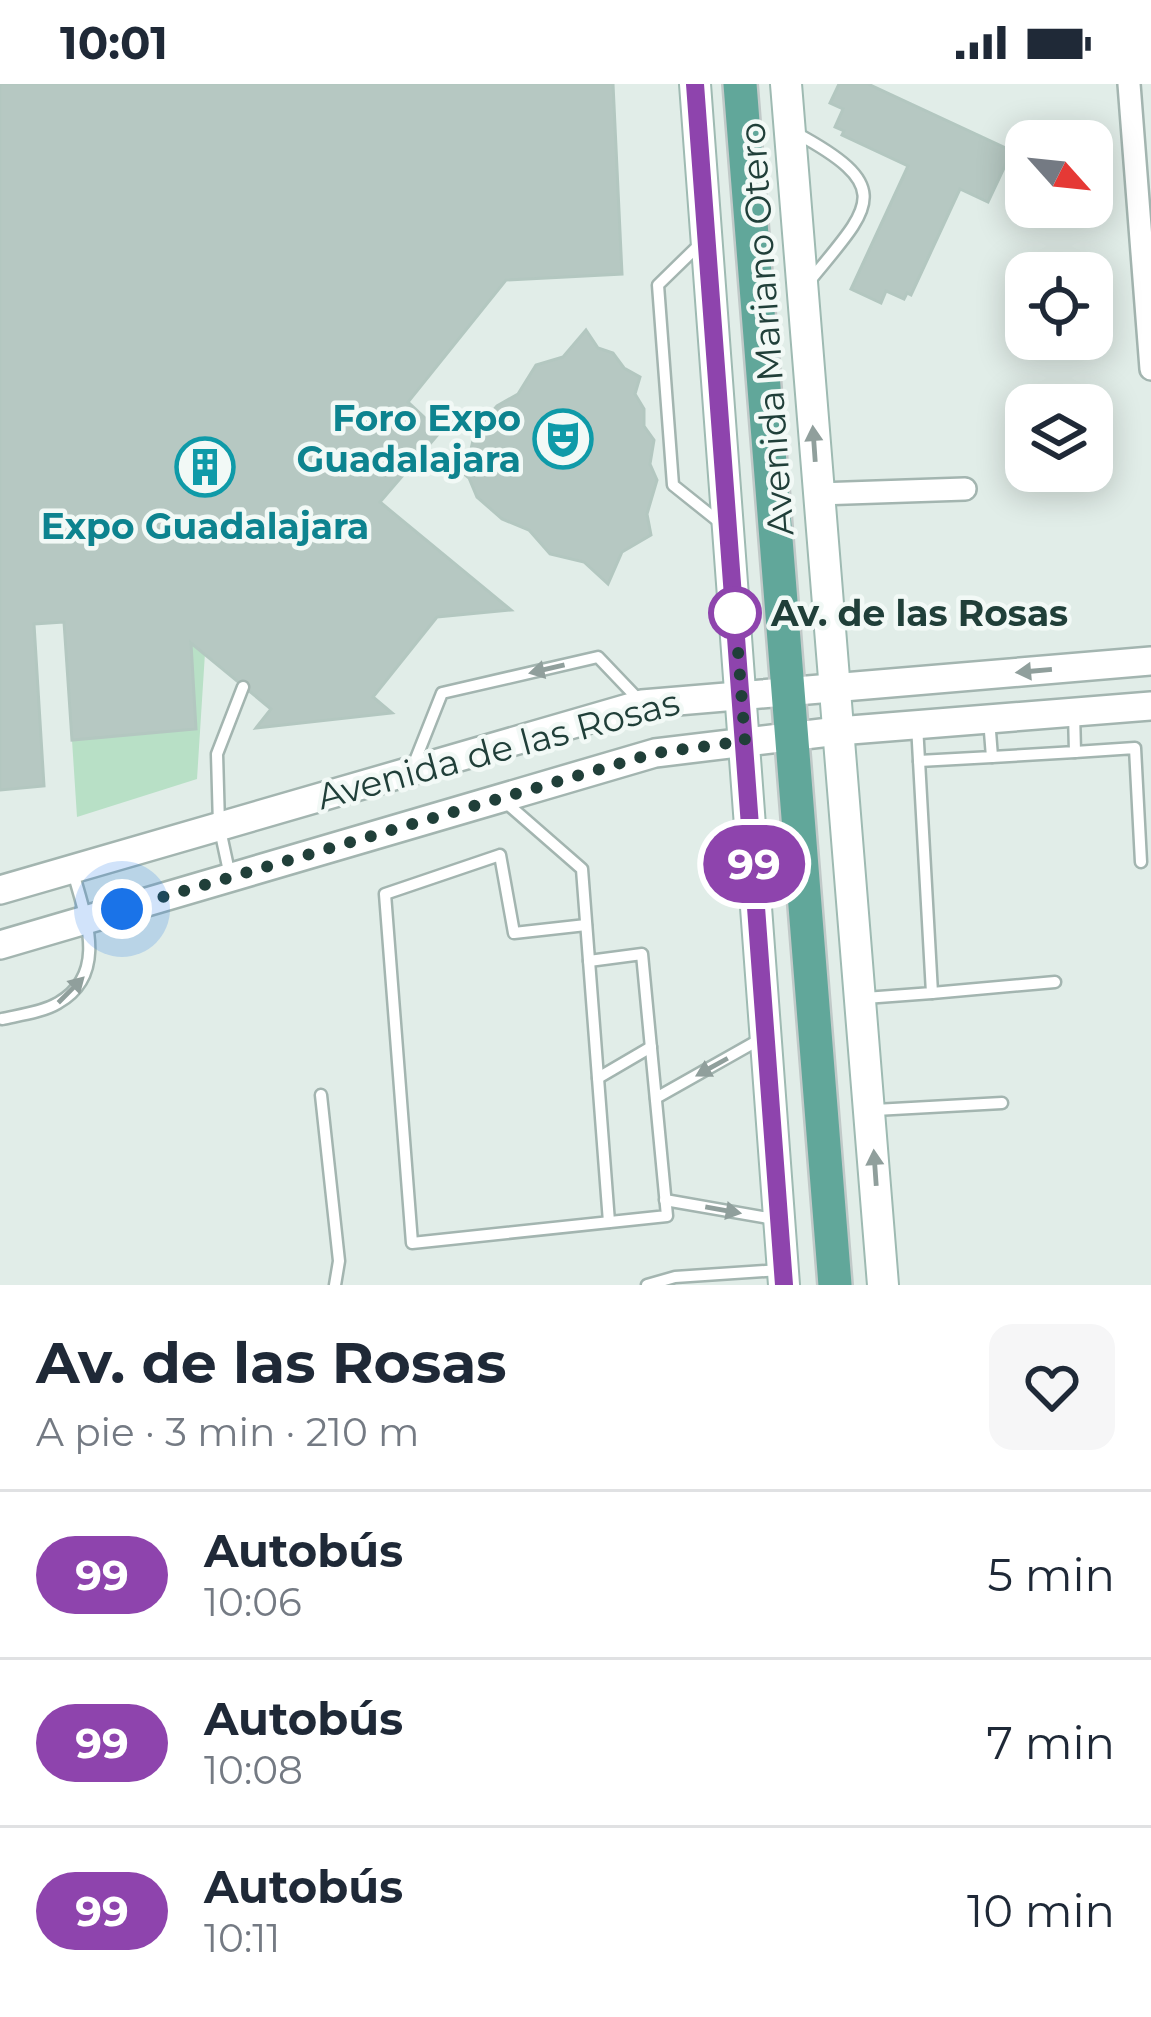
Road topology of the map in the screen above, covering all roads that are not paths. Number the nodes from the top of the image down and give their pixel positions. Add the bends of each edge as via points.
1 (695, 84) edge
2 (740, 84) edge
3 (786, 84) edge
4 (1129, 84) edge
5 (790, 129) junction
6 (707, 238) junction
7 (802, 290) junction
8 (1151, 359) edge
9 (1151, 369) edge
10 (965, 489) dead end
11 (818, 494) junction
12 (729, 529) junction
13 (1151, 661) edge
14 (833, 686) junction
15 (243, 687) dead end
16 (787, 691) junction
17 (741, 694) junction
18 (642, 704) junction
19 (1151, 706) edge
20 (1074, 712) junction
21 (989, 719) junction
22 (917, 725) junction
23 (838, 731) junction
24 (792, 736) junction
25 (745, 741) junction
26 (1076, 752) junction
27 (992, 757) junction
28 (919, 760) junction
29 (411, 770) junction
30 (503, 800) junction
31 (219, 825) junction
32 (1141, 862) dead end
33 (72, 869) junction
34 (231, 877) junction
35 (0, 890) edge
36 (86, 920) junction
37 (586, 925) junction
38 (0, 945) edge
39 (589, 961) junction
40 (1055, 982) dead end
41 (932, 993) junction
42 (862, 998) junction
43 (2, 1019) edge
44 (766, 1035) junction
45 (651, 1047) junction
46 (598, 1078) junction
47 (321, 1095) dead end
48 (656, 1098) junction
49 (1002, 1103) dead end
50 (872, 1110) junction
51 (665, 1200) junction
52 (780, 1220) junction
53 (609, 1222) junction
54 (784, 1277) edge
55 (335, 1285) edge
56 (647, 1285) edge
57 (835, 1285) edge
58 (883, 1285) edge

1 - 6 main road, Avenida Mariano Otero
2 - 16 main road, Avenida Mariano Otero
3 - 5 main road, Avenida Mariano Otero
4 - 8 street
5 - 7 main road, Avenida Mariano Otero
5 - 7 lane via 841,157 864,194 858,222
6 - 12 main road, Avenida Mariano Otero
6 - 12 lane via 658,285 671,463 673,485
11 -> 7 main road, Avenida Mariano Otero
8 - 9 street
10 - 11 street
11 - 14 main road, Avenida Mariano Otero
12 - 17 main road, Avenida Mariano Otero
13 -> 14 street, Avenida de las Rosas
14 - 16 street, Avenida de las Rosas
14 - 23 main road, Avenida Mariano Otero
15 - 31 lane via 217,754
16 - 17 street, Avenida de las Rosas
16 - 24 main road, Avenida Mariano Otero
17 - 18 street, Avenida de las Rosas
17 - 25 main road, Avenida Mariano Otero
18 - 29 street, Avenida de las Rosas
18 -> 29 lane via 598,657 442,693
19 - 20 street, Avenida de las Rosas
20 - 21 street, Avenida de las Rosas
20 - 26 lane
21 - 22 street, Avenida de las Rosas
21 - 27 lane
22 - 23 street, Avenida de las Rosas
22 - 28 lane
23 - 24 street, Avenida de las Rosas
23 - 42 main road, Avenida Mariano Otero
24 - 25 street, Avenida de las Rosas
24 - 57 main road, Avenida Mariano Otero
25 - 30 street, Avenida de las Rosas via 655,753
25 - 44 main road, Avenida Mariano Otero
26 - 27 lane
26 - 32 lane via 1135,748
27 - 28 lane
28 - 41 lane
29 - 31 street, Avenida de las Rosas
30 - 34 street, Avenida de las Rosas
30 - 37 lane via 582,868
31 - 33 street, Avenida de las Rosas
31 - 34 lane
33 - 35 street, Avenida de las Rosas
33 - 36 lane
34 - 36 street, Avenida de las Rosas
36 - 38 street, Avenida de las Rosas
43 -> 36 lane via 75,990 91,953
37 - 39 lane
37 - 53 lane via 514,933 500,855 385,894 412,1243
39 - 45 lane via 642,954
39 - 46 lane
40 - 41 lane
41 - 42 lane
42 - 50 main road, Avenida Mariano Otero
44 -> 48 lane
44 - 52 main road, Avenida Mariano Otero
45 - 46 lane
45 - 48 lane
46 - 53 lane
47 - 55 lane
48 - 51 lane
49 - 50 lane
58 -> 50 main road, Avenida Mariano Otero
51 -> 52 lane
51 - 53 lane via 667,1216
52 - 54 main road, Avenida Mariano Otero
54 - 56 lane via 675,1277

